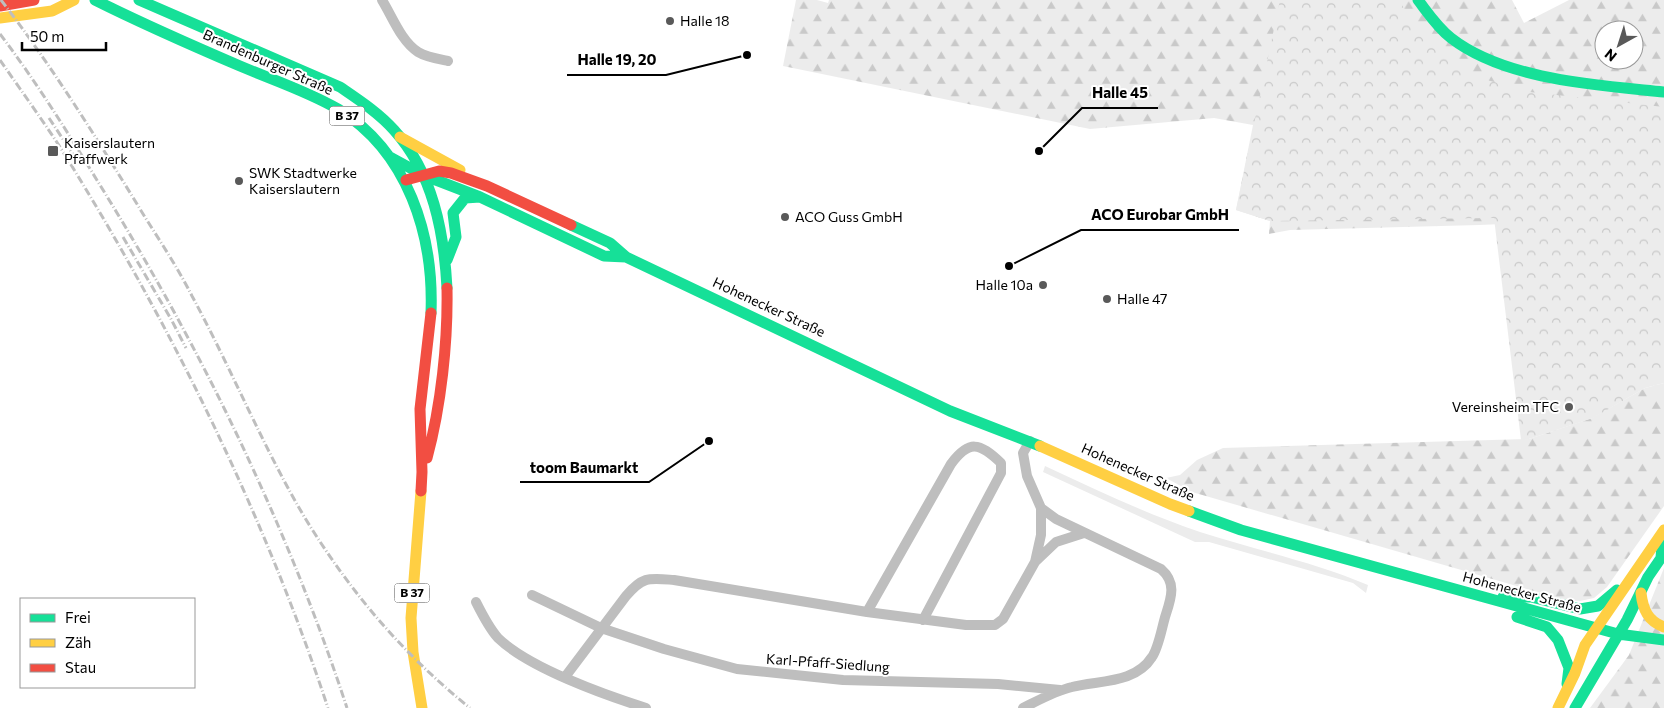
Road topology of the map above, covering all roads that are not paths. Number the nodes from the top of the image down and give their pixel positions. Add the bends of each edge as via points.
1 (34, 0) edge
2 (74, 0) edge
3 (95, 0) edge
4 (138, 0) edge
5 (382, 0) edge
6 (1418, 0) edge
7 (20, 2) edge
8 (0, 6) edge
9 (0, 18) edge
10 (448, 61) dead end
11 (1664, 92) edge
12 (400, 137) junction
13 (390, 157) junction
14 (423, 175) junction
15 (406, 180) junction
16 (487, 186) junction
17 (480, 197) junction
18 (626, 257) junction
19 (447, 260) junction
20 (1030, 441) junction
21 (422, 477) junction
22 (1041, 508) junction
23 (1663, 531) edge
24 (1084, 534) junction
25 (1035, 562) junction
26 (1630, 579) junction
27 (1641, 593) junction
28 (532, 595) dead end
29 (1484, 598) junction
30 (476, 602) dead end
31 (867, 612) junction
32 (923, 620) junction
33 (601, 628) junction
34 (1596, 628) junction
35 (1664, 628) edge
36 (1618, 634) junction
37 (1664, 640) edge
38 (566, 677) junction
39 (1060, 690) junction
40 (1567, 693) junction
41 (422, 708) edge
42 (646, 708) edge
43 (1023, 708) edge
44 (1558, 708) edge
45 (1575, 708) edge

1 - 7 main road
2 - 9 main road via 52,11
3 - 13 main road, Brandenburger Straße / B 37 via 324,102 373,136
4 - 12 main road, Brandenburger Straße / B 37 via 340,87 361,100
5 - 10 street via 416,51
6 - 11 main road via 1447,35 1490,62 1532,75
7 - 8 main road
12 - 14 main road, Brandenburger Straße / B 37
12 - 16 main road, Hohenecker Straße
13 - 14 main road
13 - 15 main road, Brandenburger Straße / B 37
14 - 15 main road
14 - 16 main road, Hohenecker Straße via 451,171
14 - 17 main road, Hohenecker Straße
14 - 19 main road, Brandenburger Straße / B 37 via 439,218
15 - 21 main road, Brandenburger Straße / B 37 via 418,209 430,266 430,330 420,420
16 - 18 main road, Hohenecker Straße via 610,243
17 - 18 main road, Hohenecker Straße via 604,256
17 - 19 main road via 465,198 453,214 456,238
18 - 20 main road, Hohenecker Straße via 950,411
19 - 21 main road, Brandenburger Straße / B 37 via 447,329 435,417
20 - 22 street via 1023,453 1024,467
20 - 29 main road, Hohenecker Straße via 1208,519
21 - 41 main road, Brandenburger Straße / B 37 via 411,621
22 - 24 street, Karl-Pfaff-Siedlung via 1056,520
22 - 25 street via 1041,535
23 - 26 main road
23 - 27 main road via 1661,558
24 - 25 street via 1056,542
24 - 39 street, Karl-Pfaff-Siedlung via 1161,569 1168,576 1172,589 1170,604 1153,656 1144,666 1121,678
25 - 32 street via 1003,620 995,625
26 - 29 main road via 1598,606 1580,609 1531,597
26 - 34 main road
27 - 35 main road via 1648,618
27 - 36 main road
28 - 33 street, Karl-Pfaff-Siedlung
29 - 34 main road, Hohenecker Straße
29 - 40 main road via 1506,613 1547,627 1558,640 1569,668
30 - 38 street via 497,637 550,671
31 - 32 street
31 - 32 street via 950,464 967,447 977,447 1001,463 1001,473
31 - 33 street via 647,578 634,586
33 - 38 street
33 - 39 street, Karl-Pfaff-Siedlung via 737,669 843,680 998,684
34 - 36 main road, Hohenecker Straße
34 - 40 main road via 1585,646
36 - 37 main road, Hohenecker Straße
36 - 45 main road
38 - 42 street
39 - 43 street, Karl-Pfaff-Siedlung
40 - 44 main road

